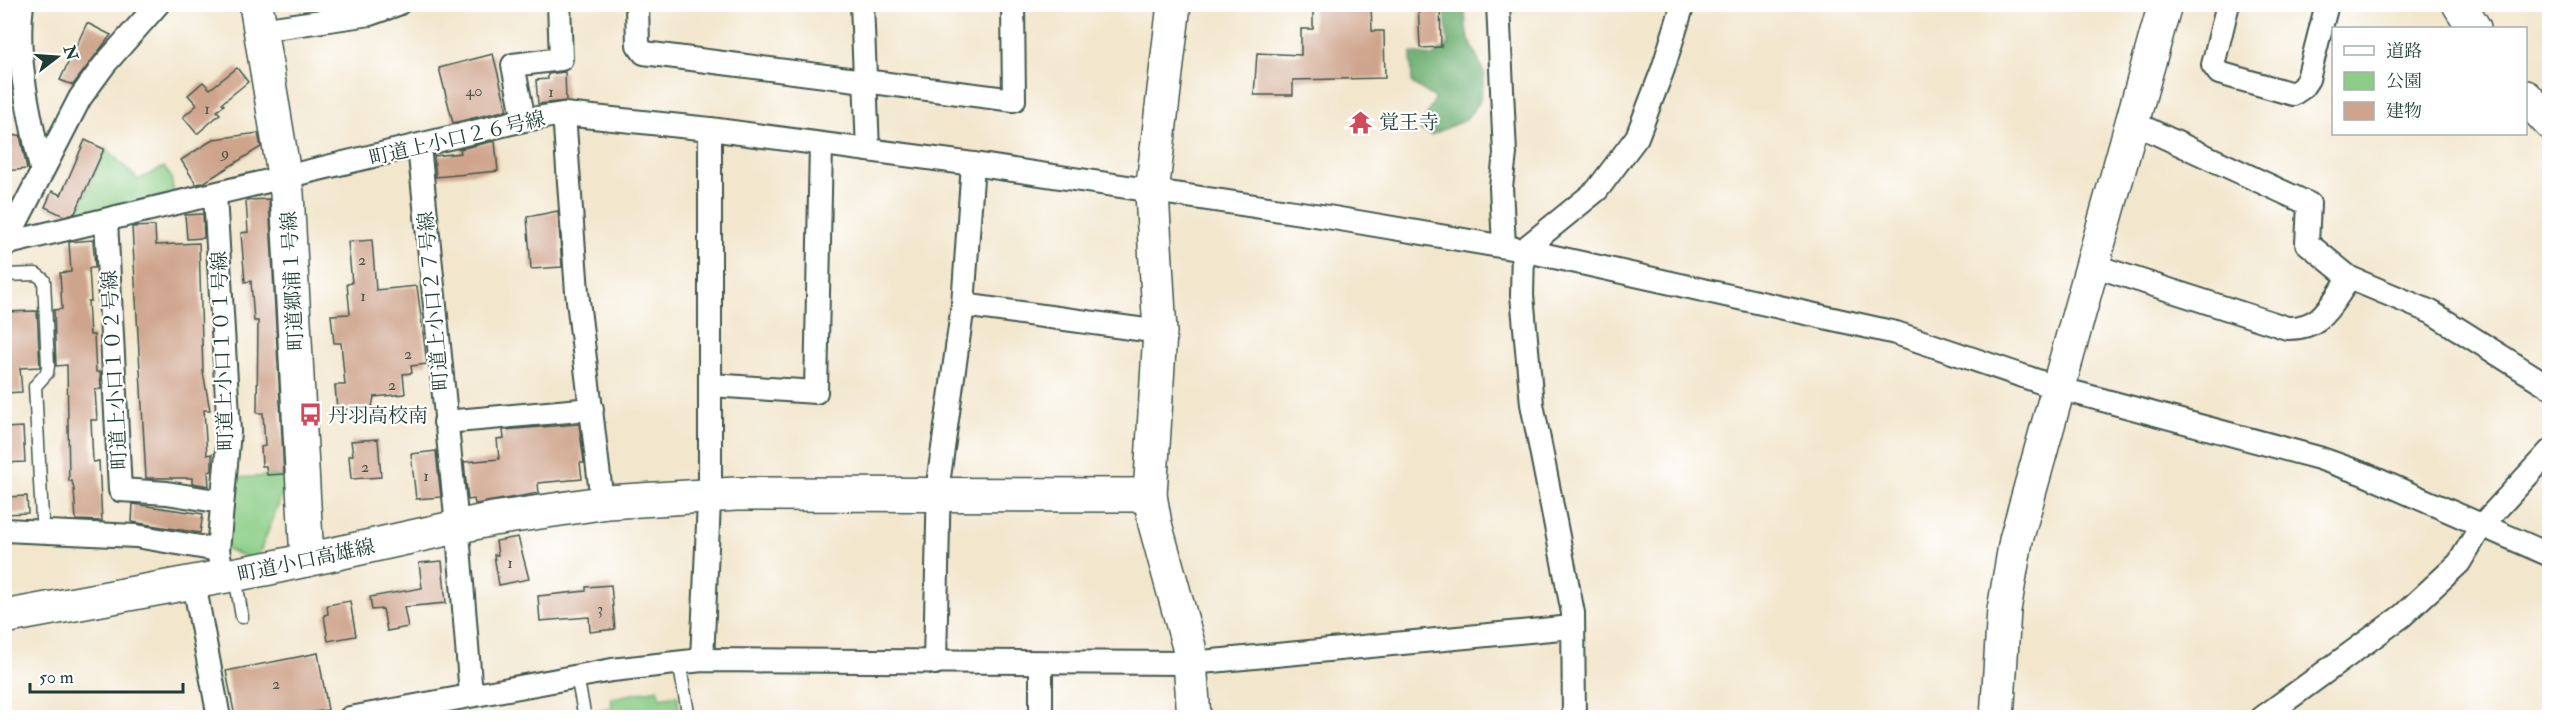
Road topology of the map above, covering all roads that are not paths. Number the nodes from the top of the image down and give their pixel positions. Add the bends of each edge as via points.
1 (21, 4) edge
2 (158, 4) edge
3 (398, 4) edge
4 (559, 4) edge
5 (637, 4) edge
6 (862, 4) edge
7 (1013, 4) edge
8 (1174, 4) edge
9 (1498, 4) edge
10 (1683, 4) edge
11 (2165, 4) edge
12 (2228, 4) edge
13 (2327, 4) edge
14 (2459, 4) edge
15 (369, 9) edge
16 (258, 17) edge
17 (2473, 27) edge
18 (867, 82) junction
19 (2527, 98) edge
20 (564, 114) junction
21 (525, 120) junction
22 (2132, 122) junction
23 (2550, 123) edge
24 (710, 129) junction
25 (821, 144) junction
26 (419, 146) junction
27 (868, 150) junction
28 (973, 164) junction
29 (41, 169) junction
30 (285, 179) junction
31 (1152, 193) junction
32 (215, 195) junction
33 (106, 220) junction
34 (5, 244) edge
35 (1514, 248) junction
36 (2092, 265) junction
37 (4, 275) edge
38 (2350, 278) junction
39 (963, 305) junction
40 (1160, 332) junction
41 (711, 385) junction
42 (2550, 387) edge
43 (2058, 388) junction
44 (592, 409) junction
45 (445, 422) junction
46 (2550, 451) edge
47 (938, 494) junction
48 (709, 495) junction
49 (1150, 495) junction
50 (222, 502) junction
51 (605, 502) junction
52 (42, 519) dead end
53 (2482, 525) junction
54 (456, 527) junction
55 (4, 530) edge
56 (2550, 555) edge
57 (307, 560) junction
58 (218, 571) junction
59 (4, 617) edge
60 (242, 617) dead end
61 (1572, 627) junction
62 (702, 660) junction
63 (679, 662) junction
64 (935, 663) junction
65 (1041, 663) junction
66 (1191, 663) junction
67 (577, 676) junction
68 (471, 695) junction
69 (219, 717) edge
70 (350, 717) edge
71 (585, 717) edge
72 (689, 717) edge
73 (1041, 717) edge
74 (1194, 717) edge
75 (1574, 717) edge
76 (1996, 717) edge
77 (2262, 717) edge

1 - 29 street via 22,58
2 - 29 street via 90,84
3 - 15 street
4 - 21 street via 561,59 513,65
5 - 18 street via 639,45 644,52
6 - 18 street
7 - 18 street via 1014,100
8 - 31 street
9 - 35 street via 1505,154 1501,187
10 - 35 street via 1637,137 1597,190
11 - 22 street
12 - 13 street via 2213,65 2219,73 2294,94 2307,80
14 - 17 street
15 - 16 street
16 - 30 street, 町道郷浦１号線
18 - 27 street
19 - 23 street
20 - 21 street, 町道上小口２６号線
20 - 24 street
20 - 44 street, 町道上小口２６号線 via 577,292
21 - 26 street, 町道上小口２６号線
22 - 36 street
22 - 38 street via 2309,204 2307,243
24 - 25 street
24 - 41 street
25 - 27 street
25 - 41 street via 816,392
26 - 30 street, 町道上小口２６号線
26 - 45 street, 町道上小口２７号線
27 - 28 street
28 - 31 street
28 - 39 street
29 - 34 street
30 - 32 street, 町道上小口２６号線
30 - 57 street, 町道郷浦１号線
31 - 35 street
31 - 40 street
32 - 33 street, 町道上小口２６号線
32 - 50 street, 町道上小口１０１号線 via 229,432
33 - 34 street, 町道上小口２６号線
33 - 50 street, 町道上小口１０２号線 via 120,490
35 - 43 street via 1896,333
35 - 61 street via 1532,404 1573,613
36 - 38 street via 2287,328 2316,323
36 - 43 street
37 - 52 lane via 36,274 44,280 48,366 35,386
38 - 42 street via 2431,312
39 - 40 street
39 - 47 street
40 - 49 street
41 - 48 street
43 - 53 street via 2319,458
43 - 76 street via 2011,562
44 - 45 street
44 - 51 street, 町道上小口２６号線
45 - 54 street, 町道上小口２７号線
46 - 53 street
47 - 48 street, 町道小口高雄線
47 - 49 street, 町道小口高雄線
47 - 64 street
48 - 51 street, 町道小口高雄線
48 - 62 street
49 - 66 street
50 - 58 street, 町道上小口１０１号線
51 - 54 street, 町道小口高雄線
53 - 56 street
53 - 77 street via 2459,563 2402,616
54 - 57 street, 町道小口高雄線
54 - 68 street, 町道上小口２７号線
55 - 58 street via 136,536
57 - 58 street, 町道小口高雄線
58 - 59 street, 町道小口高雄線
58 - 60 lane
58 - 69 street, 町道上小口１０１号線
61 - 66 street
61 - 75 street
62 - 63 street
62 - 64 street
63 - 67 street
63 - 72 lane
64 - 65 street
65 - 66 street
65 - 73 street
66 - 74 street
67 - 68 street
67 - 71 lane
68 - 70 street

